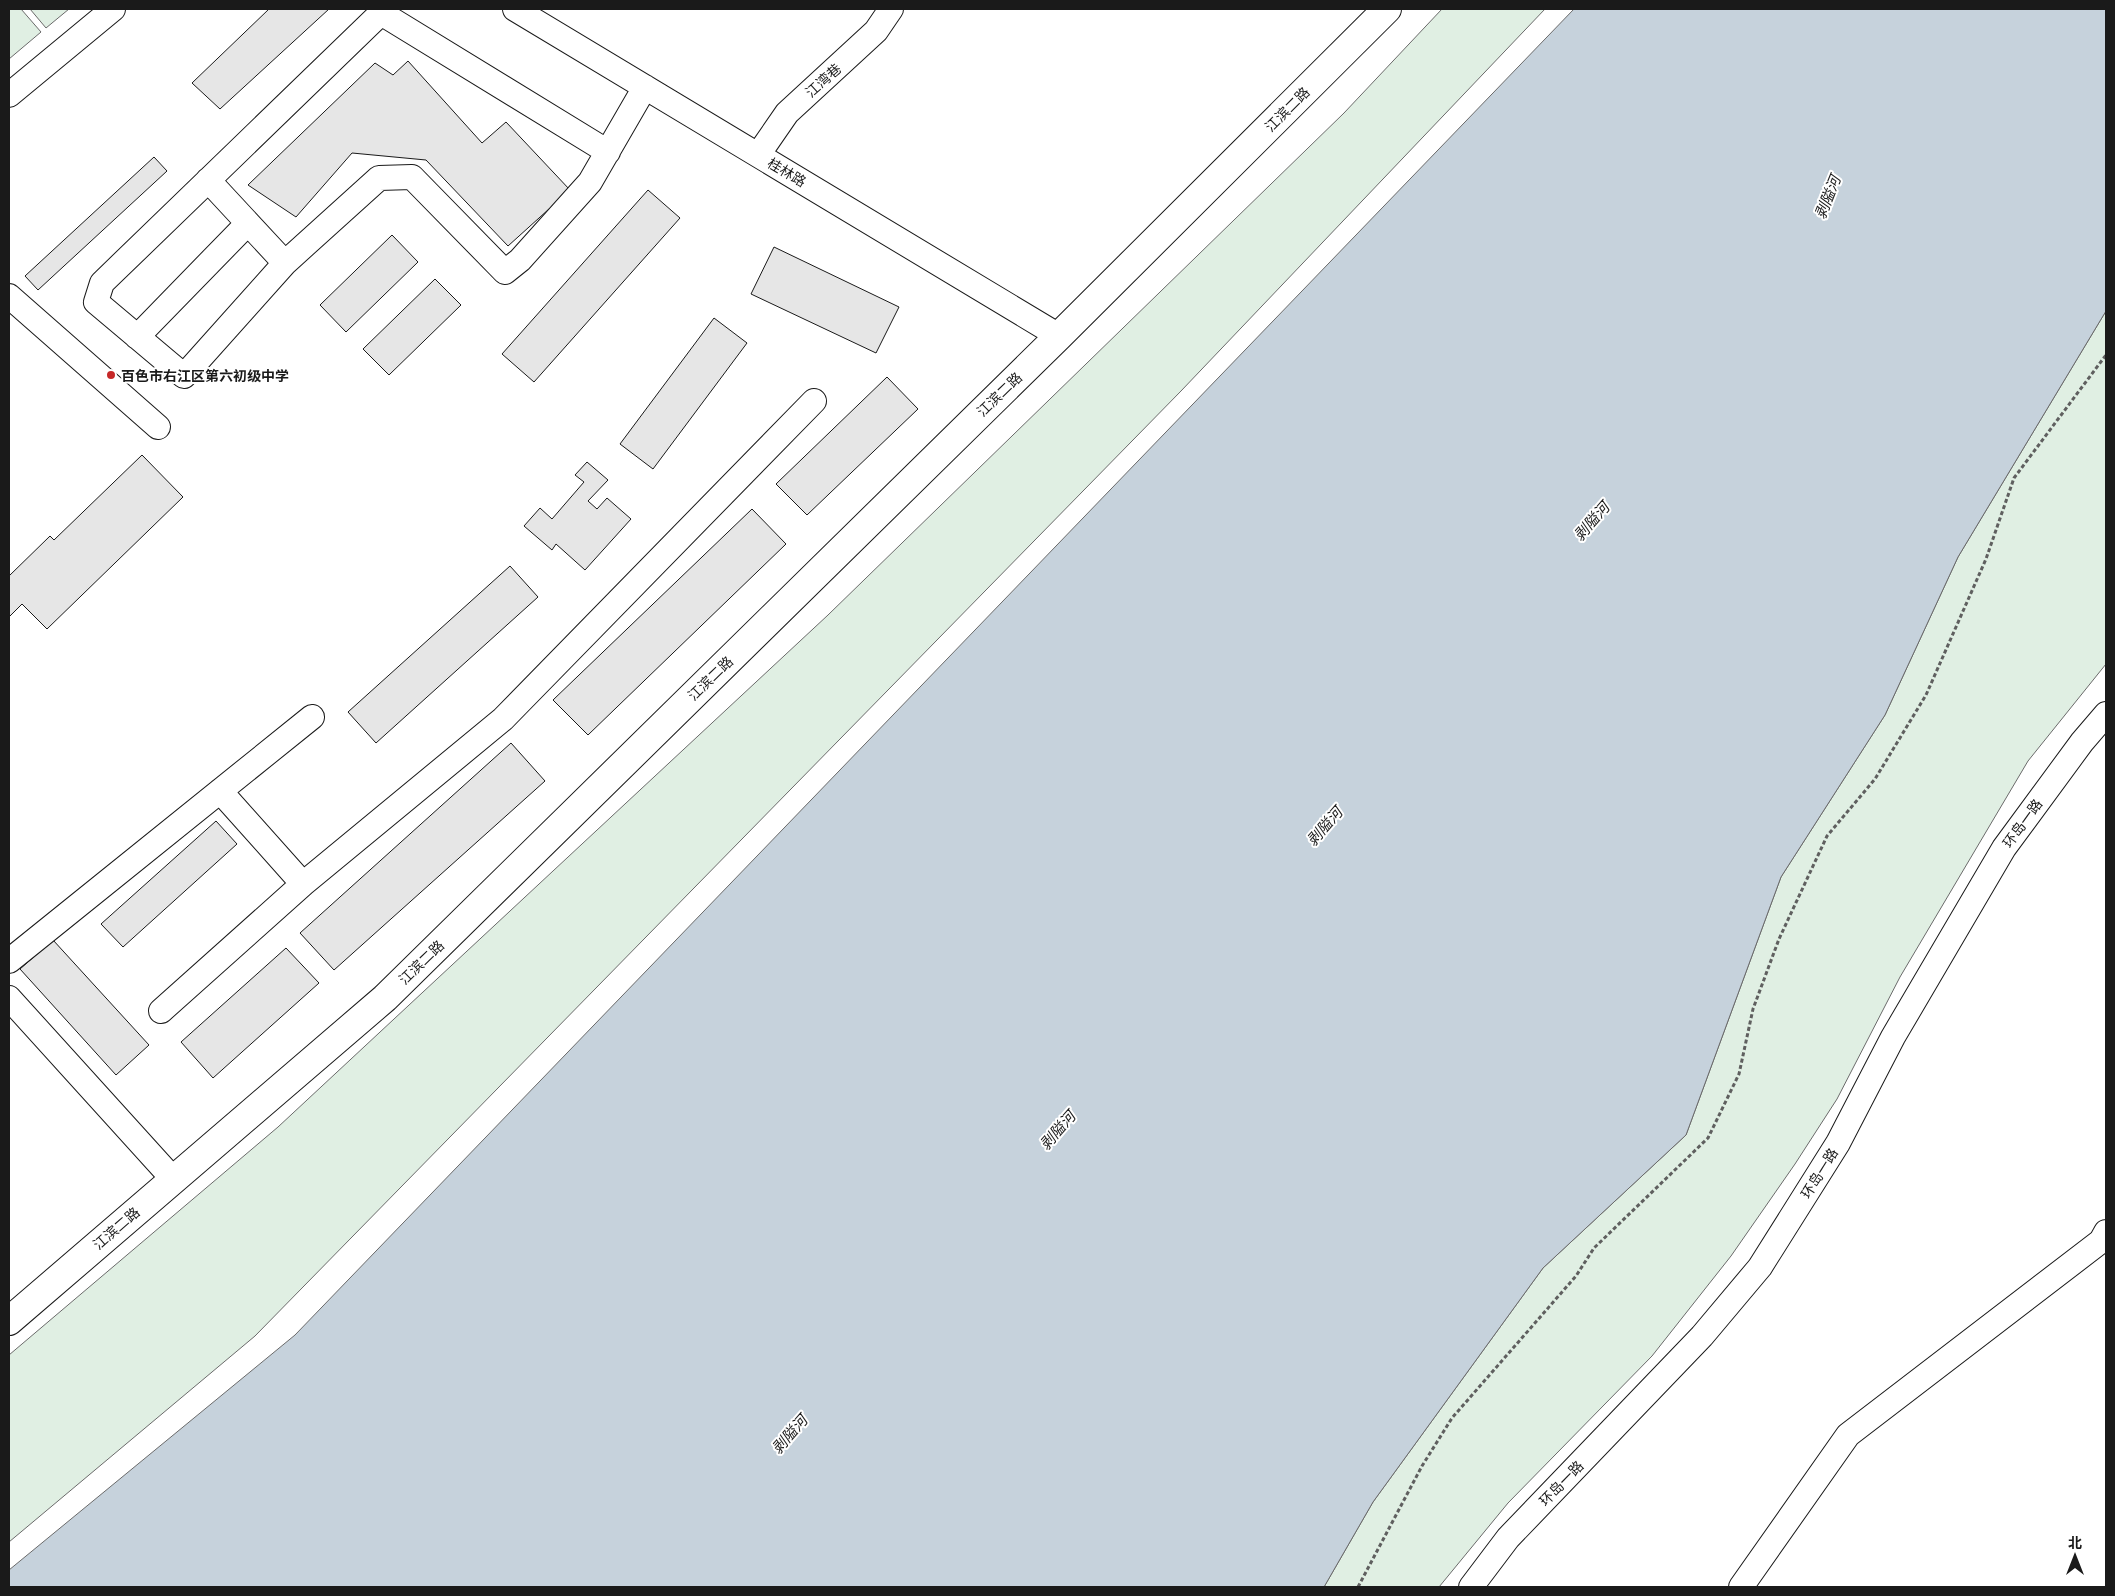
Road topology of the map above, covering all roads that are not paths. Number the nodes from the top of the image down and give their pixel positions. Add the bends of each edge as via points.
1 (113, 9) edge
2 (515, 9) edge
3 (892, 9) edge
4 (1387, 9) edge
5 (645, 87) junction
6 (9, 95) edge
7 (608, 152) junction
8 (758, 155) junction
9 (208, 180) junction
10 (248, 223) junction
11 (285, 263) junction
12 (9, 296) edge
13 (1059, 336) junction
14 (137, 337) junction
15 (814, 401) dead end
16 (158, 427) dead end
17 (2106, 714) edge
18 (312, 717) dead end
19 (220, 791) junction
20 (303, 884) junction
21 (9, 961) edge
22 (9, 998) edge
23 (161, 1011) dead end
24 (174, 1179) junction
25 (2106, 1232) edge
26 (9, 1321) edge
27 (1471, 1587) edge
28 (1741, 1587) edge

1 - 6 street
2 - 5 street, 桂林路
3 - 8 street, 江湾巷 via 876,31 786,113
4 - 13 main road, 江滨二路
5 - 7 street
5 - 8 street, 桂林路
7 - 9 street via 381,13
7 - 11 street via 590,182 520,260 505,272 412,177 380,178
8 - 13 street, 桂林路
9 - 10 street
9 - 14 street via 102,283 96,302
10 - 11 street
10 - 14 street
11 - 14 street via 184,376
12 - 16 street
13 - 24 main road, 江滨二路 via 384,998
15 - 20 street via 503,719
17 - 27 street, 环岛一路 via 2004,848 1893,1037 1838,1143 1760,1267 1702,1336 1508,1538
18 - 19 street
19 - 20 street
19 - 21 street
20 - 23 street
22 - 24 street
24 - 26 main road, 江滨二路
25 - 28 street via 2101,1241 1848,1435

